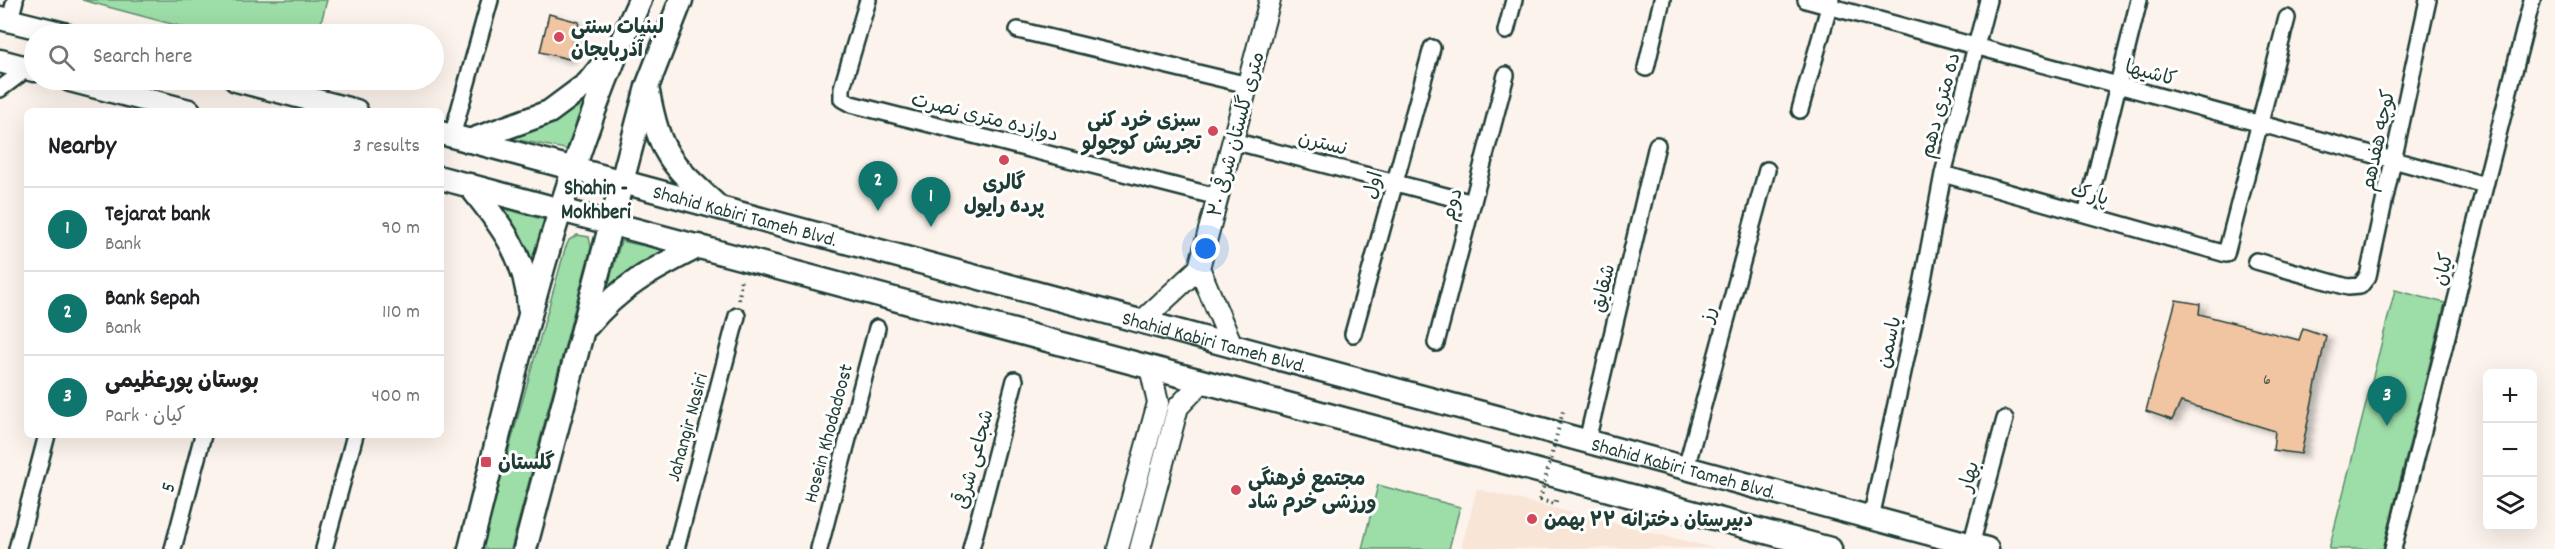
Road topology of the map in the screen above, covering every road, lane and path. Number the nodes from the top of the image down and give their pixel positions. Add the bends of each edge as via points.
1 (490, 0) edge
2 (640, 0) edge
3 (681, 0) edge
4 (868, 0) edge
5 (1270, 0) edge
6 (1514, 0) edge
7 (1662, 0) edge
8 (1806, 0) edge
9 (1988, 0) edge
10 (2139, 0) edge
11 (2428, 0) edge
12 (2532, 0) edge
13 (1830, 3) edge
14 (8, 13) edge
15 (2287, 18) dead end
16 (37, 24) edge
17 (1018, 30) dead end
18 (1506, 31) dead end
19 (619, 45) junction
20 (1976, 46) junction
21 (1432, 48) dead end
22 (0, 61) edge
23 (24, 67) edge
24 (1646, 68) dead end
25 (24, 74) edge
26 (1506, 75) dead end
27 (1248, 85) junction
28 (2117, 85) junction
29 (646, 87) junction
30 (0, 89) edge
31 (108, 90) edge
32 (275, 90) edge
33 (177, 108) edge
34 (344, 108) edge
35 (1800, 110) dead end
36 (2259, 123) junction
37 (454, 137) edge
38 (1233, 141) junction
39 (1658, 145) dead end
40 (2394, 160) junction
41 (574, 168) junction
42 (1767, 170) dead end
43 (1943, 174) junction
44 (444, 179) edge
45 (622, 181) junction
46 (1395, 183) junction
47 (468, 185) junction
48 (2485, 185) junction
49 (1218, 197) junction
50 (1473, 203) junction
51 (718, 207) junction
52 (561, 210) junction
53 (2086, 214) junction
54 (611, 223) junction
55 (699, 246) junction
56 (743, 258) junction
57 (2256, 261) dead end
58 (1199, 268) junction
59 (530, 316) junction
60 (737, 316) joint
61 (1142, 321) junction
62 (877, 328) dead end
63 (583, 331) junction
64 (1353, 334) dead end
65 (1436, 344) dead end
66 (1232, 345) junction
67 (1150, 367) junction
68 (1015, 380) dead end
69 (1203, 381) junction
70 (1571, 413) dead end
71 (2005, 419) dead end
72 (46, 438) edge
73 (202, 438) edge
74 (354, 438) edge
75 (1587, 441) junction
76 (1686, 468) junction
77 (1555, 504) dead end
78 (1871, 518) junction
79 (1979, 547) edge
80 (17, 549) edge
81 (172, 549) edge
82 (324, 549) edge
83 (470, 549) edge
84 (525, 549) edge
85 (676, 549) edge
86 (819, 549) edge
87 (971, 549) edge
88 (1118, 549) edge
89 (1140, 549) edge
90 (1830, 549) edge
91 (2394, 549) edge

1 - 37 street
2 - 19 main road
3 - 29 main road
4 - 49 street, دوازده متری نصرت via 842,99
5 - 27 street, ۲۰ متری گلستان شرقی
6 - 18 street
7 - 24 street
8 - 13 street, کاشیها
9 - 20 street, ده متری دهم
10 - 28 street
11 - 40 street, کوچه هفدهم
12 - 48 street, کیان
13 - 20 street, کاشیها
13 - 35 street
14 - 16 main road
15 - 36 street
17 - 27 street
19 - 37 main road via 588,83 549,112
19 - 41 main road
20 - 28 street, کاشیها
20 - 43 street, ده متری دهم
21 - 46 street, اول
22 - 23 main road
25 - 30 street
26 - 50 street, دوم
27 - 38 street, ۲۰ متری گلستان شرقی
28 - 36 street, کاشیها
28 - 53 street
29 - 45 main road
29 - 51 main road via 655,129 671,161
31 - 33 main road
32 - 34 main road
36 - 40 street, کاشیها
36 - 53 street, پارک via 2226,254
37 - 41 main road, Shahid Kabiri Tameh Blvd.
38 - 46 street, نسترن
38 - 49 street, ۲۰ متری گلستان شرقی
39 - 75 street, شقایق
40 - 48 street, کاشیها
40 - 57 street, کوچه هفدهم via 2368,276 2361,286 2348,287
41 - 45 main road, Shahid Kabiri Tameh Blvd.
41 - 52 main road
42 - 76 street, رز
43 - 53 street, پارک
43 - 78 street, یاسمن
44 - 47 main road, Shahid Kabiri Tameh Blvd.
45 - 51 main road, Shahid Kabiri Tameh Blvd.
45 - 54 main road
46 - 50 street, نسترن
46 - 64 street, اول
47 - 52 main road, Shahid Kabiri Tameh Blvd.
47 - 59 main road via 514,247 528,289
48 - 91 street, کیان
49 - 58 street, ۲۰ متری گلستان شرقی
50 - 65 street, دوم
51 - 61 main road, Shahid Kabiri Tameh Blvd.
52 - 54 main road, Shahid Kabiri Tameh Blvd.
52 - 59 main road
54 - 55 main road, Shahid Kabiri Tameh Blvd.
54 - 63 main road
55 - 56 main road, Shahid Kabiri Tameh Blvd.
55 - 63 main road via 629,284 606,303
56 - 60 path
56 - 67 main road, Shahid Kabiri Tameh Blvd.
58 - 61 street
58 - 66 street
59 - 83 main road
60 - 85 street, Jahangir Nasiri
61 - 66 main road, Shahid Kabiri Tameh Blvd.
62 - 86 street, Hosein Khodadoost
63 - 84 main road
66 - 75 main road, Shahid Kabiri Tameh Blvd.
67 - 69 main road, Shahid Kabiri Tameh Blvd.
67 - 88 street via 1158,403
68 - 87 street, شجاعی شرقی
69 - 89 street via 1178,407
69 - 90 main road, Shahid Kabiri Tameh Blvd.
70 - 77 path, bridge via 1563,411 1540,500
71 - 79 street, بهار
72 - 80 street
73 - 81 street, 5
74 - 82 street
75 - 76 main road, Shahid Kabiri Tameh Blvd.
76 - 78 main road, Shahid Kabiri Tameh Blvd.
78 - 79 main road, Shahid Kabiri Tameh Blvd.

